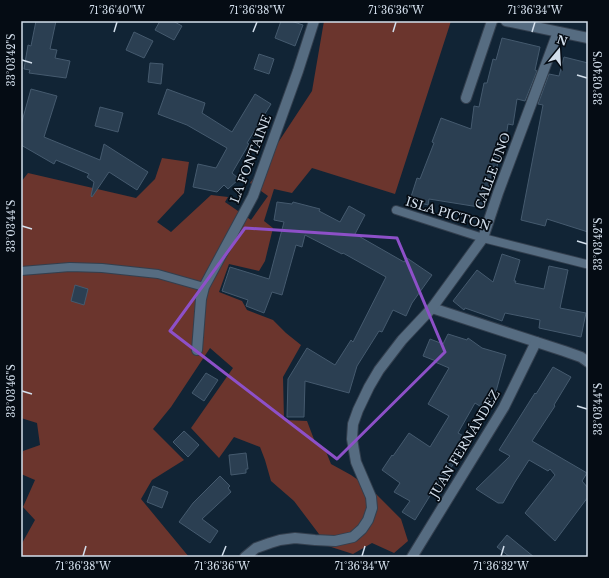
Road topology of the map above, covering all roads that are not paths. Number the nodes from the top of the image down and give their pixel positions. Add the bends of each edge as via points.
1 (314, 21) edge
2 (492, 21) edge
3 (506, 21) edge
4 (558, 32) junction
5 (588, 38) edge
6 (466, 98) dead end
7 (396, 210) dead end
8 (483, 238) junction
9 (586, 264) dead end
10 (21, 271) edge
11 (204, 287) junction
12 (432, 308) junction
13 (536, 342) junction
14 (197, 350) dead end
15 (588, 362) edge
16 (245, 557) edge
17 (412, 557) edge

1 - 11 street, LA FONTAINE via 253,196
2 - 6 street
3 - 4 street
4 - 5 street
4 - 8 street, CALLE UNO
7 - 8 lane, ISLA PICTON
8 - 9 lane, ISLA PICTON
8 - 12 street, CALLE UNO
10 - 11 lane via 70,267 102,268 158,274
11 - 14 street, LA FONTAINE
12 - 13 street
12 - 16 street, CALLE UNO via 402,340 379,370 353,424 352,439 356,462 372,503 368,520 362,529 352,537 335,541 295,538 270,542 256,548
13 - 15 street via 581,357
13 - 17 street, JUAN FERNÁNDEZ via 504,407

